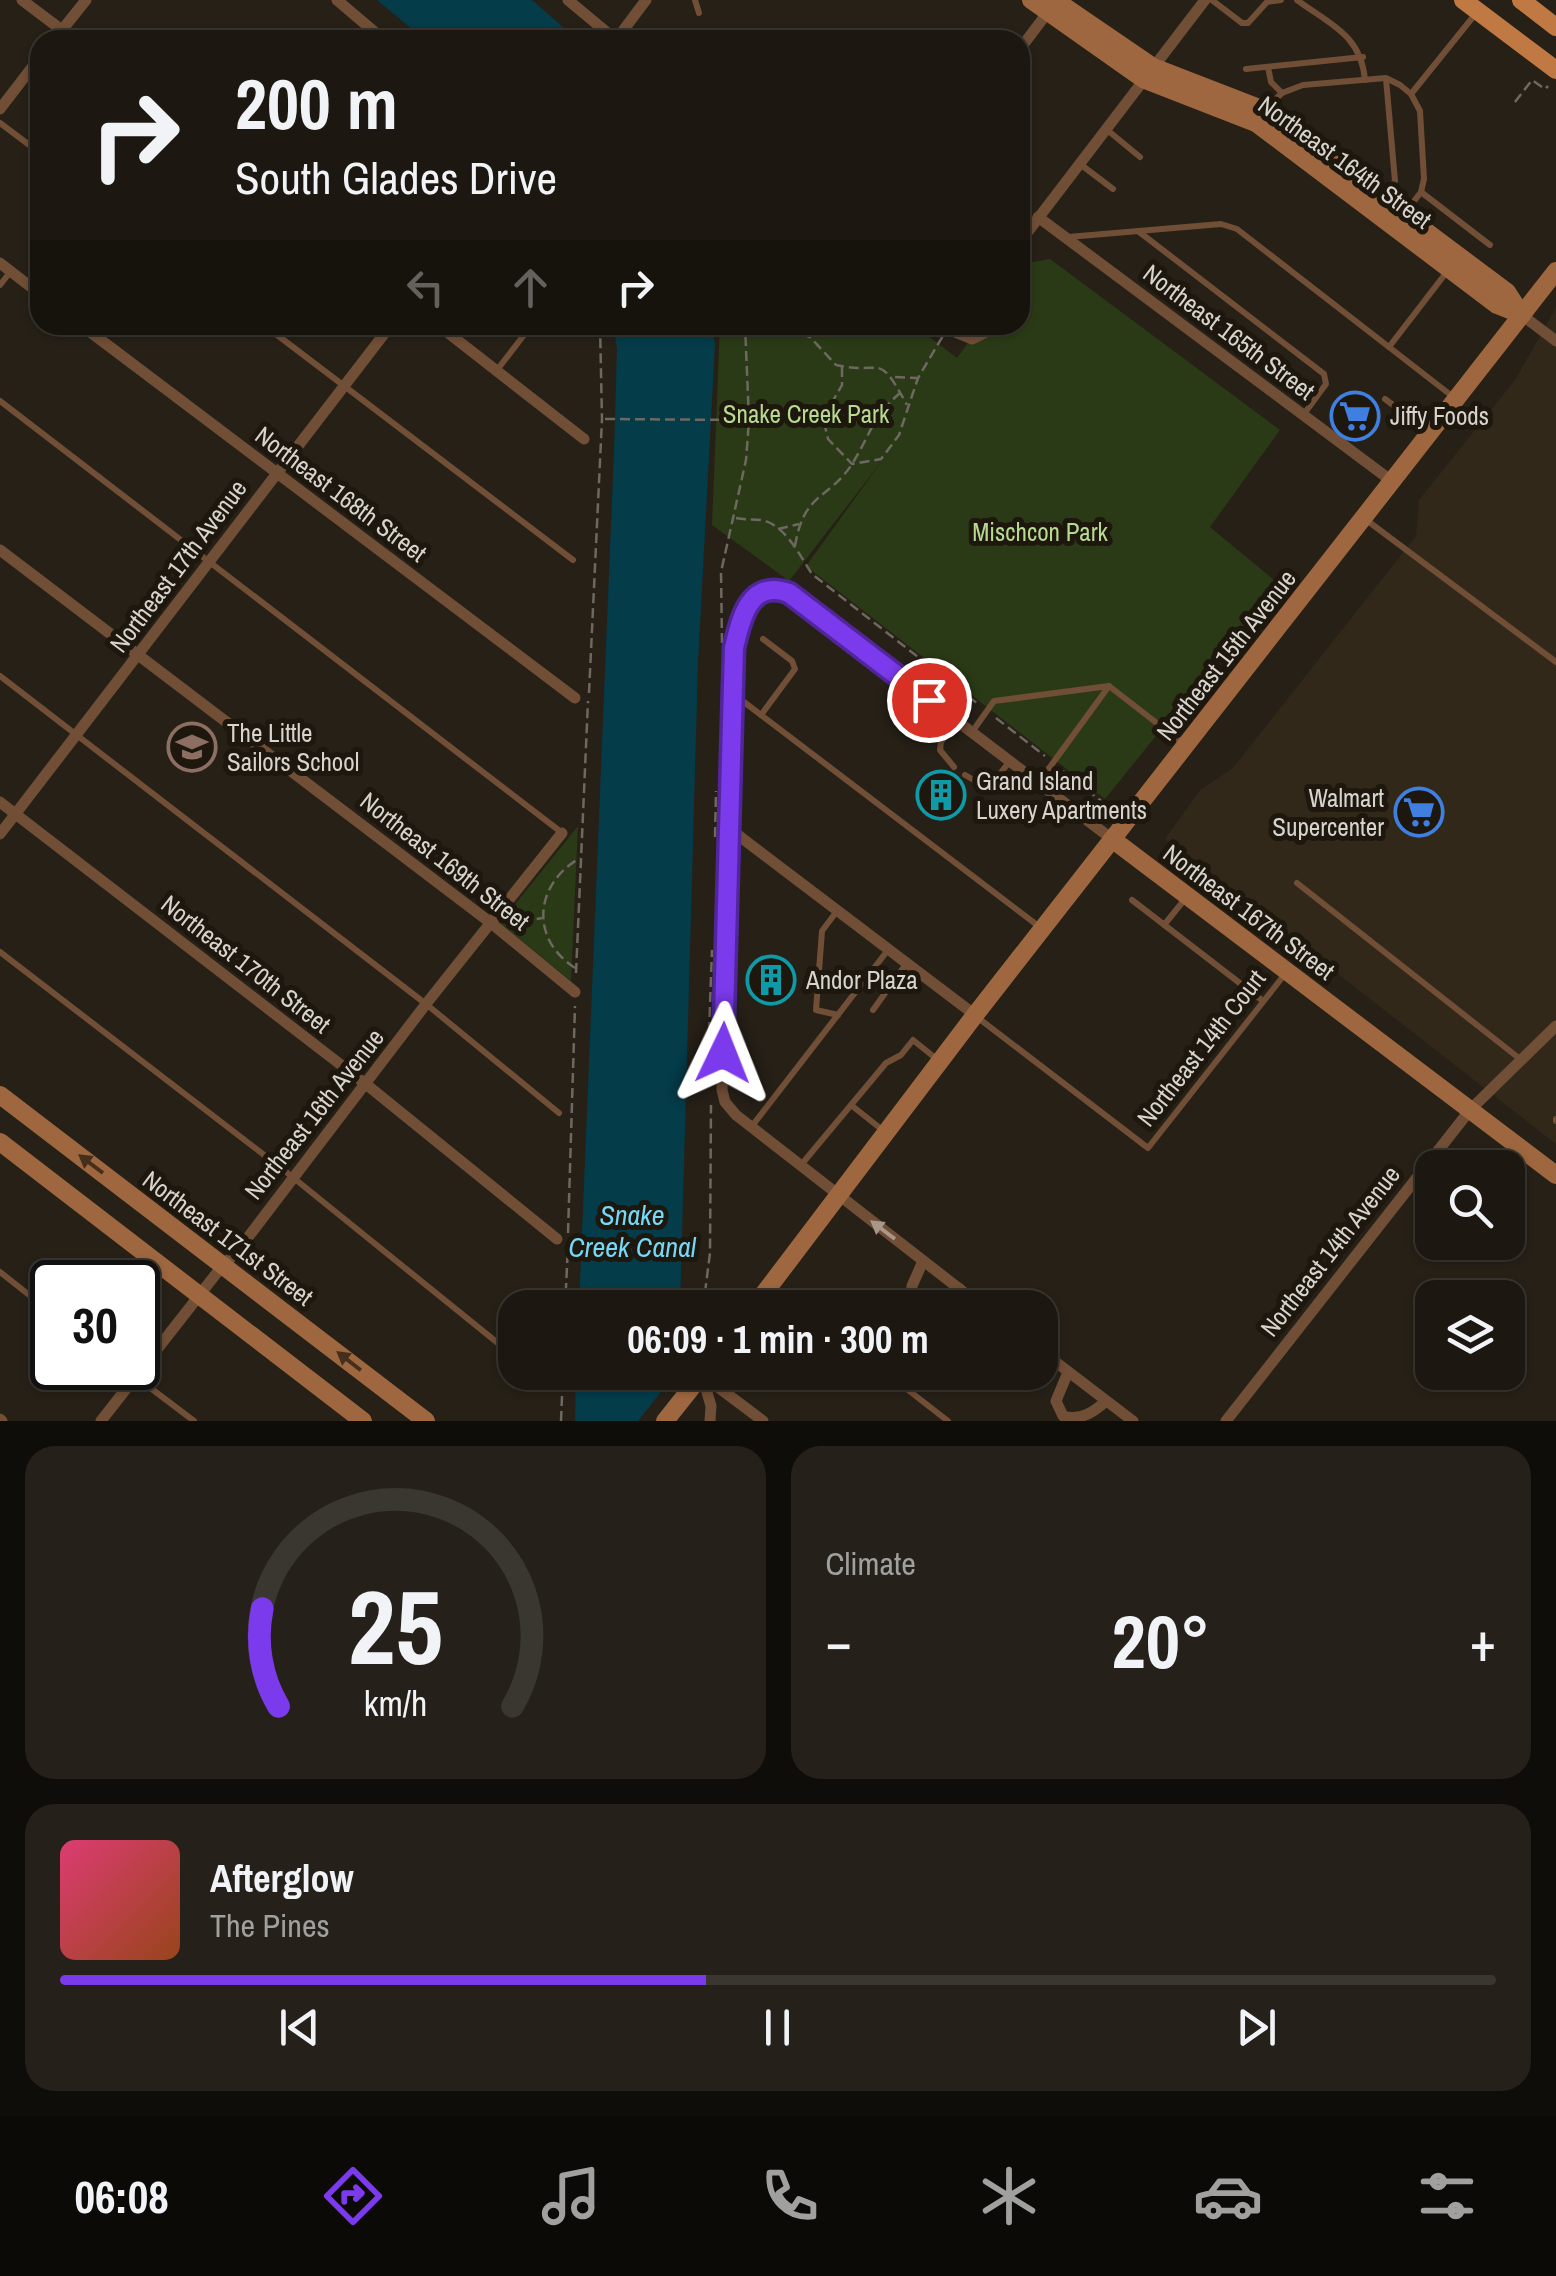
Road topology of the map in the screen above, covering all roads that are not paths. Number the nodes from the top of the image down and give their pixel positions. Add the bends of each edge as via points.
1 (22, 0) edge
2 (86, 0) edge
3 (337, 0) edge
4 (568, 0) edge
5 (646, 0) edge
6 (695, 0) edge
7 (1030, 0) edge
8 (1204, 0) edge
9 (1212, 0) edge
10 (1281, 0) edge
11 (1298, 0) edge
12 (1521, 0) edge
13 (1053, 5) edge
14 (1470, 5) edge
15 (699, 12) dead end
16 (1556, 27) edge
17 (53, 30) edge
18 (62, 30) edge
19 (372, 30) edge
20 (604, 30) edge
21 (624, 30) edge
22 (1030, 36) edge
23 (1363, 57) junction
24 (1268, 66) junction
25 (1246, 68) dead end
26 (30, 71) edge
27 (1148, 73) junction
28 (1386, 78) junction
29 (1552, 78) edge
30 (1365, 80) junction
31 (1282, 93) junction
32 (1411, 94) junction
33 (0, 110) edge
34 (1264, 110) junction
35 (0, 123) edge
36 (1106, 129) junction
37 (30, 146) edge
38 (1140, 157) dead end
39 (1078, 164) junction
40 (1113, 190) dead end
41 (1421, 192) junction
42 (1382, 197) junction
43 (1404, 214) junction
44 (1038, 217) junction
45 (1030, 228) edge
46 (1138, 231) junction
47 (1064, 237) junction
48 (1490, 245) dead end
49 (5, 267) edge
50 (1450, 268) junction
51 (1556, 271) edge
52 (0, 286) edge
53 (30, 286) edge
54 (1522, 315) junction
55 (94, 335) edge
56 (277, 335) edge
57 (383, 335) edge
58 (451, 335) edge
59 (524, 336) dead end
60 (1556, 341) edge
61 (1389, 347) junction
62 (496, 371) junction
63 (345, 386) junction
64 (1386, 399) dead end
65 (1457, 400) junction
66 (0, 401) edge
67 (1303, 415) junction
68 (1430, 434) junction
69 (584, 439) dead end
70 (277, 475) junction
71 (1394, 482) junction
72 (1364, 519) junction
73 (0, 550) edge
74 (573, 560) dead end
75 (208, 561) junction
76 (763, 639) dead end
77 (138, 656) junction
78 (1556, 662) edge
79 (0, 676) edge
80 (1109, 686) junction
81 (574, 698) dead end
82 (733, 702) junction
83 (760, 715) junction
84 (957, 721) junction
85 (972, 732) junction
86 (77, 735) junction
87 (1186, 746) junction
88 (1010, 761) junction
89 (954, 767) dead end
90 (964, 775) dead end
91 (1038, 783) junction
92 (0, 802) edge
93 (15, 814) junction
94 (730, 830) junction
95 (562, 833) joint
96 (0, 834) edge
97 (1112, 839) junction
98 (1297, 882) dead end
99 (1187, 896) junction
100 (1132, 900) dead end
101 (838, 911) junction
102 (491, 924) junction
103 (1164, 925) junction
104 (1042, 929) junction
105 (889, 950) junction
106 (0, 952) edge
107 (906, 964) junction
108 (1285, 972) junction
109 (575, 992) road end
110 (1263, 1002) junction
111 (426, 1004) junction
112 (873, 1010) dead end
113 (838, 1015) junction
114 (975, 1015) junction
115 (1555, 1028) edge
116 (1521, 1060) junction
117 (940, 1061) junction
118 (367, 1085) junction
119 (0, 1095) edge
120 (851, 1105) junction
121 (1470, 1110) junction
122 (559, 1113) dead end
123 (751, 1127) junction
124 (886, 1132) junction
125 (0, 1142) edge
126 (800, 1166) junction
127 (1556, 1176) edge
128 (293, 1179) junction
129 (837, 1196) junction
130 (557, 1239) dead end
131 (924, 1261) junction
132 (223, 1265) junction
133 (0, 1272) edge
134 (770, 1285) junction
135 (958, 1288) junction
136 (766, 1290) edge
137 (776, 1290) edge
138 (961, 1290) edge
139 (30, 1295) edge
140 (200, 1295) junction
141 (498, 1344) edge
142 (160, 1346) edge
143 (1058, 1364) edge
144 (1068, 1372) junction
145 (125, 1390) edge
146 (154, 1390) edge
147 (690, 1390) edge
148 (702, 1390) edge
149 (716, 1390) edge
150 (908, 1390) edge
151 (1106, 1401) junction
152 (101, 1421) edge
153 (194, 1421) edge
154 (362, 1421) edge
155 (426, 1421) edge
156 (665, 1421) edge
157 (710, 1421) edge
158 (762, 1421) edge
159 (948, 1421) edge
160 (1133, 1421) edge
161 (1226, 1421) edge

1 - 17 street
2 - 18 street
3 - 19 street
4 - 20 street
5 - 21 street
6 - 15 lane
7 - 13 street, Northeast 164th Street
8 - 27 street
9 - 10 lane via 1248,23 1267,2
11 - 23 lane
12 - 16 main road
13 - 22 street
13 - 27 street, Northeast 164th Street
14 - 29 main road
14 - 32 lane
23 - 24 lane
23 - 30 lane
24 - 25 lane
24 - 31 lane
26 - 33 street
27 - 34 street, Northeast 164th Street
27 - 36 street
27 - 50 street, Northeast 164th Street via 1256,123
28 - 30 lane
28 - 32 lane
28 - 42 lane via 1395,181
30 - 31 lane via 1303,84
31 - 34 lane
32 - 41 lane via 1420,111
34 - 42 street, Northeast 164th Street
35 - 37 lane
36 - 38 lane
36 - 39 street
39 - 40 lane
39 - 44 street
41 - 43 lane
41 - 48 lane
42 - 43 street, Northeast 164th Street
43 - 54 street, Northeast 164th Street via 1507,292
44 - 45 street
44 - 47 street, Northeast 165th Street
46 - 47 lane
46 - 61 lane via 1221,224 1237,229
46 - 67 lane via 1324,374 1326,384
47 - 67 street, Northeast 165th Street
49 - 52 lane
49 - 53 street
50 - 54 street, Northeast 164th Street
50 - 61 lane
51 - 54 street, Northeast 15th Avenue
54 - 60 street, Northeast 164th Street
54 - 65 street, Northeast 15th Avenue
55 - 70 street, Northeast 168th Street
56 - 63 lane
57 - 63 street, Northeast 17th Avenue
58 - 62 street
59 - 62 lane
61 - 65 lane
62 - 69 street
63 - 70 street, Northeast 17th Avenue
63 - 74 lane
64 - 68 lane
65 - 68 street, Northeast 15th Avenue
66 - 75 lane
67 - 71 street, Northeast 165th Street
68 - 71 street, Northeast 15th Avenue
70 - 75 street, Northeast 17th Avenue
70 - 81 street, Northeast 168th Street
71 - 72 street, Northeast 15th Avenue
72 - 78 lane
72 - 87 street, Northeast 15th Avenue
73 - 77 street, Northeast 169th Street
75 - 77 street, Northeast 17th Avenue
75 - 95 lane
76 - 83 lane via 794,670
77 - 86 street, Northeast 17th Avenue
77 - 102 street, Northeast 169th Street
79 - 86 lane
80 - 85 lane via 994,701
80 - 87 lane
80 - 91 lane
82 - 83 lane
82 - 84 street, Northeast 167th Street via 738,628 745,609 765,589 789,593
82 - 94 street
83 - 104 lane
84 - 85 street, Northeast 167th Street
84 - 89 lane via 940,750
85 - 88 street, Northeast 167th Street
86 - 93 street, Northeast 17th Avenue
86 - 111 lane
87 - 97 street, Northeast 15th Avenue
88 - 90 lane via 994,782 983,785
88 - 91 street, Northeast 167th Street
91 - 97 street, Northeast 167th Street
92 - 93 street, Northeast 170th Street
93 - 96 street, Northeast 17th Avenue
93 - 118 street, Northeast 170th Street
94 - 101 street
94 - 123 street via 722,1090
95 - 102 street, Northeast 16th Avenue
97 - 99 street, Northeast 167th Street
97 - 104 street, Northeast 15th Avenue
98 - 116 lane
99 - 103 lane
99 - 108 street, Northeast 167th Street
100 - 103 lane
101 - 105 street
101 - 113 lane via 822,931 816,1010
102 - 109 street, Northeast 169th Street
102 - 111 street, Northeast 16th Avenue
103 - 110 lane
104 - 114 street, Northeast 15th Avenue
105 - 107 street
105 - 113 lane
106 - 128 lane
107 - 112 lane
107 - 114 street
108 - 110 lane, Northeast 14th Court
108 - 121 street, Northeast 167th Street
110 - 114 lane, Northeast 14th Court via 1148,1148
111 - 118 street, Northeast 16th Avenue
111 - 122 lane
113 - 123 lane
114 - 117 street, Northeast 15th Avenue
115 - 116 street, Northeast 14th Avenue
116 - 121 street, Northeast 14th Avenue
117 - 120 lane via 913,1040
117 - 124 street, Northeast 15th Avenue
118 - 128 street, Northeast 16th Avenue
118 - 130 street, Northeast 170th Street
132 -> 119 street, Northeast 171st Street
120 - 124 lane
120 - 126 lane
121 - 127 street, Northeast 167th Street
121 - 161 street, Northeast 14th Avenue
123 - 126 street
124 - 129 street, Northeast 15th Avenue
125 - 140 street
126 - 129 street
128 - 132 street, Northeast 16th Avenue
128 - 141 lane
131 -> 129 street
129 - 134 street, Northeast 15th Avenue
131 - 135 street
131 - 135 street via 912,1286 919,1304
132 - 140 street, Northeast 16th Avenue
155 -> 132 street, Northeast 171st Street
133 - 139 lane
134 - 136 street, Northeast 15th Avenue
134 - 137 lane
135 - 138 street
140 - 142 street, Northeast 16th Avenue
140 - 154 street
143 - 144 street
144 - 151 street
144 - 151 street via 1056,1400 1063,1416 1080,1418
145 - 152 street, Northeast 16th Avenue
146 - 153 lane
147 - 156 street
148 - 157 street
149 - 158 street
150 - 159 lane
151 - 160 street

